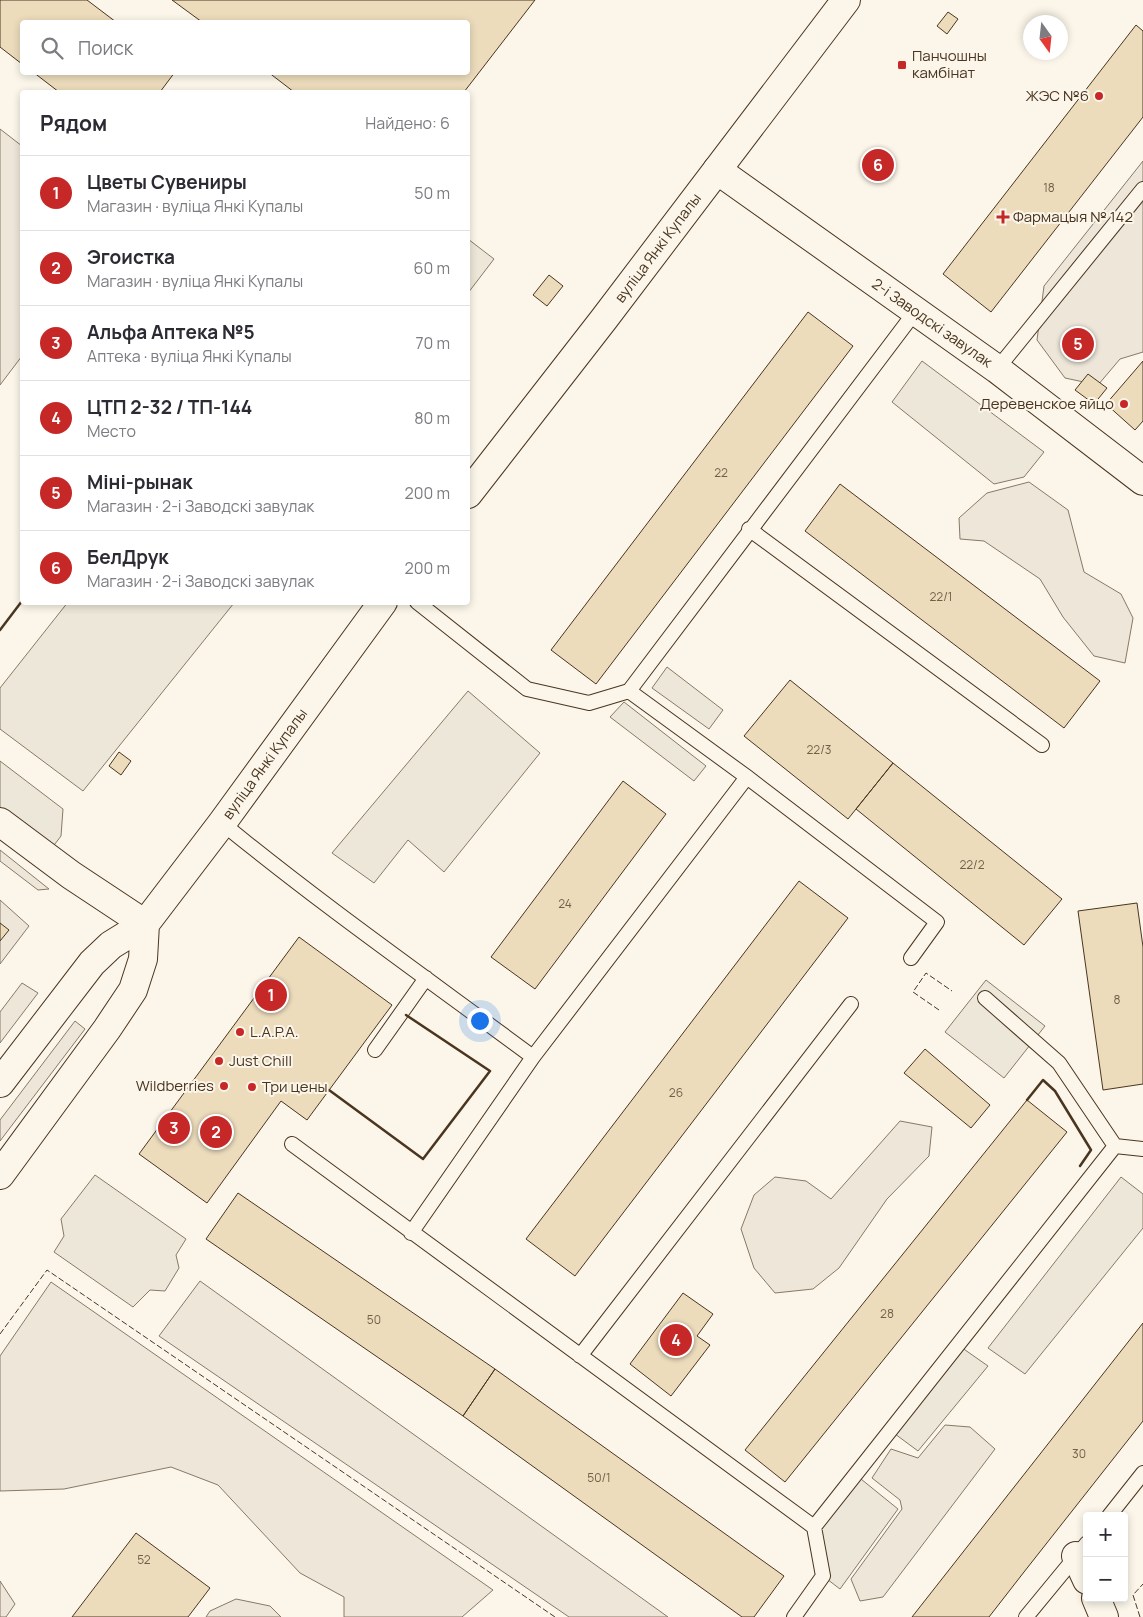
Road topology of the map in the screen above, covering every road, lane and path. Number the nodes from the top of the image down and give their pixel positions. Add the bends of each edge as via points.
1 (846, 0) edge
2 (716, 170) junction
3 (1143, 189) edge
4 (915, 312) junction
5 (997, 369) junction
6 (1143, 482) edge
7 (470, 491) edge
8 (749, 529) junction
9 (382, 605) edge
10 (421, 605) edge
11 (629, 691) junction
12 (1042, 745) dead end
13 (747, 777) junction
14 (0, 822) edge
15 (222, 823) junction
16 (144, 924) junction
17 (911, 958) dead end
18 (426, 978) junction
19 (985, 998) dead end
20 (852, 1004) dead end
21 (376, 1050) dead end
22 (533, 1057) junction
23 (0, 1083) edge
24 (292, 1144) dead end
25 (1115, 1146) junction
26 (1143, 1149) edge
27 (0, 1175) edge
28 (411, 1234) junction
29 (580, 1356) junction
30 (1143, 1473) edge
31 (1112, 1512) edge
32 (814, 1527) junction
33 (1083, 1560) edge
34 (1098, 1602) edge
35 (794, 1617) edge
36 (1026, 1617) edge
37 (1104, 1617) edge

1 - 2 main road, вуліца Янкі Купалы
2 - 4 main road, 2-і Заводскі завулак
2 - 7 main road, вуліца Янкі Купалы
3 - 5 lane
4 - 5 main road, 2-і Заводскі завулак
4 - 8 lane
5 - 6 main road, 2-і Заводскі завулак
8 - 11 lane
8 - 12 lane
9 - 15 main road, вуліца Янкі Купалы
10 - 11 lane via 527,689 589,703
11 - 13 lane
13 - 17 lane via 937,922
13 - 22 lane
14 - 16 main road
15 - 16 main road, вуліца Янкі Купалы
15 - 18 lane via 296,884
16 - 23 main road, вуліца Янкі Купалы via 111,945 92,963
16 - 27 main road via 143,959 133,990
18 - 21 lane
18 - 22 lane
19 - 25 lane via 1059,1063
20 - 29 lane
22 - 28 lane
24 - 28 lane
25 - 26 lane
25 - 32 lane
28 - 29 lane
29 - 32 lane
30 - 31 lane
32 - 35 lane via 823,1576
33 - 36 lane
34 - 37 main road

